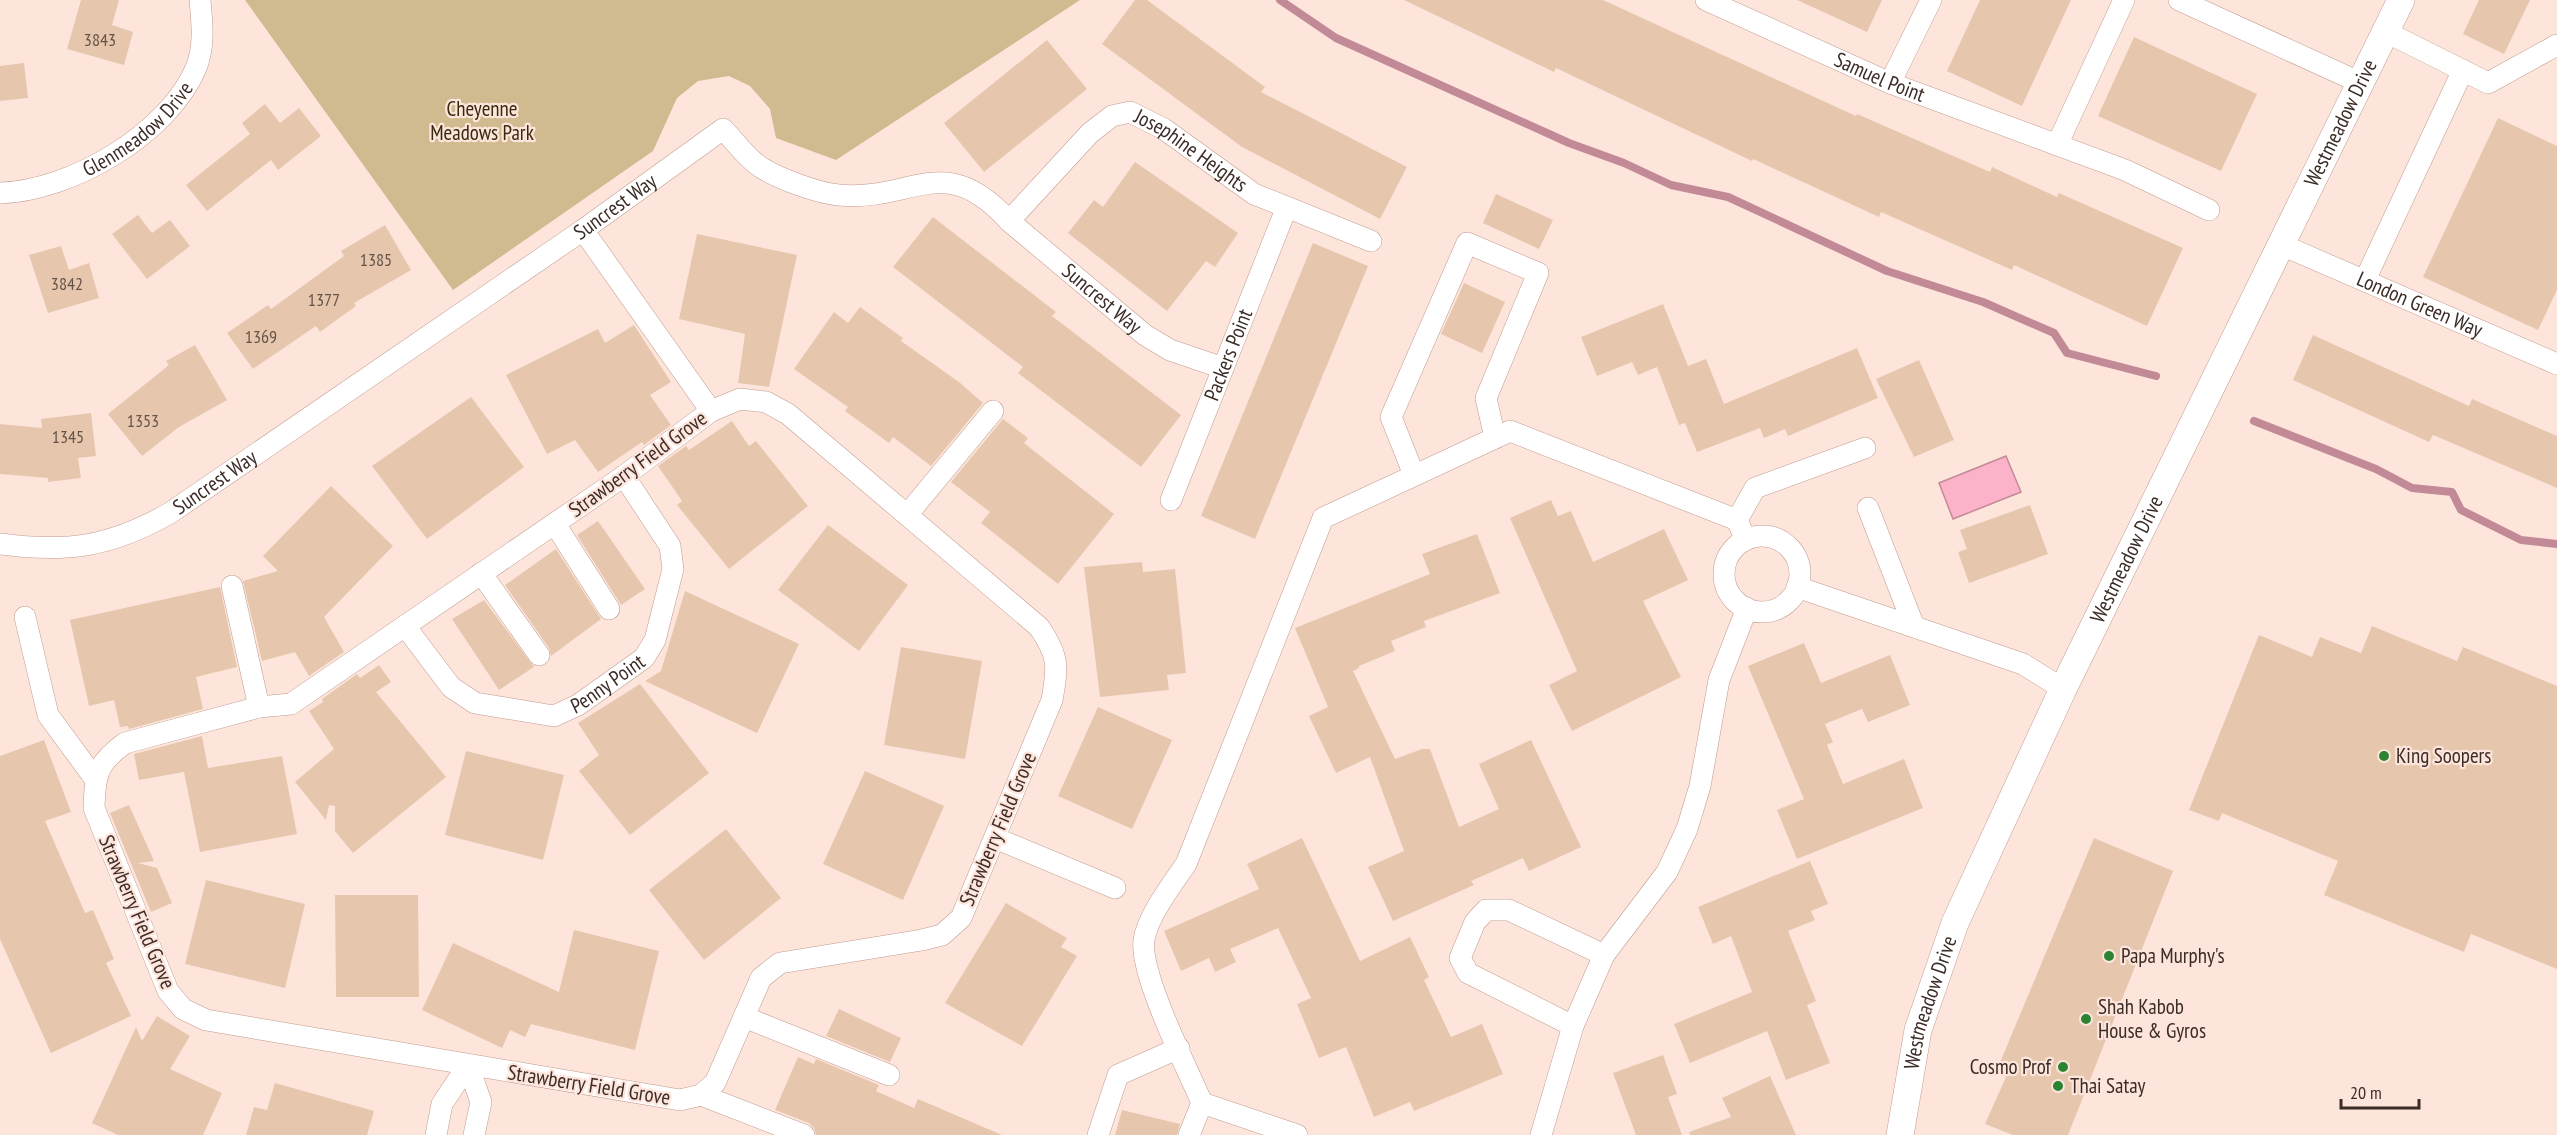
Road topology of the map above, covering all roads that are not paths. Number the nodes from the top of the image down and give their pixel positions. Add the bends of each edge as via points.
1 (200, 0) edge
2 (1706, 0) edge
3 (1931, 0) edge
4 (2124, 0) edge
5 (2179, 0) edge
6 (2401, 0) edge
7 (1740, 7) edge
8 (2386, 32) junction
9 (2557, 45) edge
10 (2463, 70) junction
11 (2361, 83) junction
12 (1890, 84) junction
13 (2057, 145) junction
14 (0, 193) edge
15 (1286, 209) junction
16 (2208, 210) dead end
17 (1009, 221) junction
18 (583, 230) junction
19 (1371, 242) dead end
20 (2282, 245) junction
21 (2365, 280) junction
22 (2557, 364) edge
23 (1223, 368) junction
24 (711, 411) junction
25 (993, 411) dead end
26 (1495, 438) junction
27 (1865, 448) dead end
28 (1414, 475) junction
29 (624, 476) junction
30 (1171, 500) dead end
31 (1868, 508) dead end
32 (907, 515) junction
33 (1737, 520) junction
34 (555, 524) junction
35 (1746, 540) junction
36 (0, 544) edge
37 (481, 573) junction
38 (232, 586) dead end
39 (1797, 586) junction
40 (1746, 608) junction
41 (609, 609) dead end
42 (25, 616) dead end
43 (1912, 624) junction
44 (405, 626) junction
45 (539, 655) dead end
46 (2063, 689) junction
47 (259, 708) junction
48 (95, 779) junction
49 (994, 838) junction
50 (1115, 888) dead end
51 (1604, 956) junction
52 (744, 1017) junction
53 (1573, 1026) junction
54 (1179, 1048) junction
55 (468, 1065) junction
56 (889, 1075) dead end
57 (701, 1095) junction
58 (1202, 1103) junction
59 (436, 1135) edge
60 (474, 1135) edge
61 (804, 1135) edge
62 (1098, 1135) edge
63 (1189, 1135) edge
64 (1298, 1135) edge
65 (1541, 1135) edge
66 (1900, 1135) edge

1 - 14 street, Glenmeadow Drive via 203,33 197,66 179,97 152,128 87,170 52,183
2 - 7 street, Samuel Point
3 - 12 street
4 - 13 street
5 - 11 street
6 - 8 street, Westmeadow Drive
7 - 12 street, Samuel Point
8 - 10 street
8 - 11 street, Westmeadow Drive
9 - 10 street via 2488,82
10 - 21 street
11 - 20 street, Westmeadow Drive
12 - 13 street, Samuel Point
13 - 16 street, Samuel Point via 2125,170
15 - 17 street, Josephine Heights via 1254,194 1164,129 1130,112 1112,116 1090,133
15 - 19 street, Josephine Heights
15 - 23 street, Packers Point
17 - 18 street, Suncrest Way via 990,200 967,187 940,182 856,196 812,189 761,167 723,129
17 - 23 street, Suncrest Way via 1145,336 1170,350
18 - 24 street
18 - 36 street, Suncrest Way via 170,513 137,531 97,544 62,548
20 - 21 street, London Green Way
20 - 46 street, Westmeadow Drive
21 - 22 street, London Green Way
23 - 30 street, Packers Point
24 - 29 street, Strawberry Field Grove
24 - 32 street, Strawberry Field Grove via 740,399 766,402 788,414
25 - 32 street
26 - 28 street
26 - 28 street via 1486,398 1538,273 1467,243 1391,417
26 - 33 street via 1510,431
27 - 33 street via 1755,488
28 - 54 street via 1323,518 1186,864 1163,896 1144,939 1146,970
29 - 34 street, Strawberry Field Grove
29 - 44 street, Penny Point via 670,546 673,569 656,640 644,658 578,705 554,716 475,703 451,687
31 - 43 street
32 - 49 street, Strawberry Field Grove via 1039,627 1053,648 1057,674 1052,700
33 - 35 street
34 - 37 street, Strawberry Field Grove
34 - 41 street
35 - 39 street via 1764,536 1787,546 1799,567
35 - 40 street via 1731,550 1724,574 1732,597
37 - 44 street, Strawberry Field Grove
37 - 45 street
38 - 47 street
39 - 40 street via 1788,602 1777,609 1765,612
39 - 43 street
40 - 51 street via 1719,680 1700,786 1687,829 1667,872
42 - 48 street via 48,715
43 - 46 street via 2023,664
44 - 47 street, Strawberry Field Grove via 291,704
46 - 66 street, Westmeadow Drive via 1955,924 1936,975 1918,1030
47 - 48 street, Strawberry Field Grove via 125,743 106,756
48 - 55 street, Strawberry Field Grove via 94,808 168,991 183,1009 206,1020
49 - 50 street
49 - 52 street, Strawberry Field Grove via 961,918 942,935 780,963 761,978
51 - 53 street
51 - 53 street via 1509,910 1486,910 1475,922 1460,958 1468,973
52 - 56 street
52 - 57 street, Strawberry Field Grove via 723,1069
53 - 65 street
54 - 58 street
54 - 62 street via 1118,1075
55 - 57 street, Strawberry Field Grove via 680,1100
55 - 59 street via 442,1104
55 - 60 street via 481,1102
57 - 61 street
58 - 63 street
58 - 64 street

